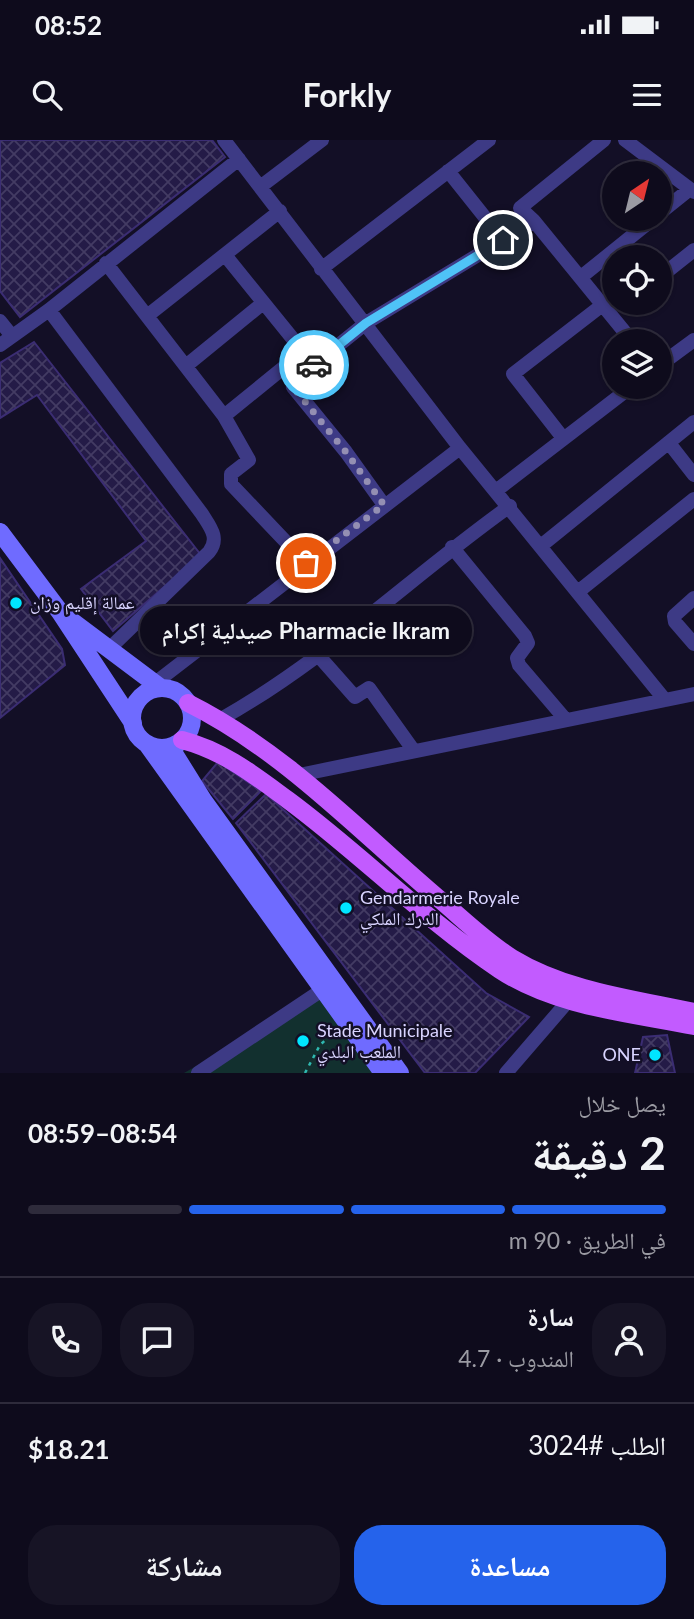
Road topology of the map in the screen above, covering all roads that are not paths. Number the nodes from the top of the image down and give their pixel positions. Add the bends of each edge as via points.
1 (224, 140) edge
2 (322, 140) edge
3 (489, 140) edge
4 (604, 140) edge
5 (625, 140) edge
6 (239, 159) junction
7 (448, 171) junction
8 (260, 187) junction
9 (692, 190) edge
10 (672, 204) edge
11 (279, 211) junction
12 (534, 221) junction
13 (638, 231) edge
14 (503, 240) junction
15 (694, 250) edge
16 (226, 255) junction
17 (106, 263) junction
18 (672, 267) edge
19 (321, 269) junction
20 (581, 277) junction
21 (602, 294) edge
22 (263, 303) junction
23 (602, 305) edge
24 (49, 310) junction
25 (148, 316) junction
26 (0, 321) edge
27 (366, 323) junction
28 (694, 340) edge
29 (6, 341) edge
30 (303, 351) junction
31 (672, 356) edge
32 (187, 365) junction
33 (314, 365) junction
34 (615, 399) edge
35 (224, 416) junction
36 (694, 422) edge
37 (564, 438) junction
38 (669, 443) junction
39 (460, 448) junction
40 (694, 475) edge
41 (497, 490) junction
42 (694, 499) edge
43 (384, 505) junction
44 (510, 506) junction
45 (0, 532) edge
46 (542, 545) junction
47 (452, 547) junction
48 (306, 563) junction
49 (579, 592) junction
50 (694, 597) edge
51 (60, 612) junction
52 (694, 644) edge
53 (110, 648) junction
54 (317, 654) junction
55 (158, 685) junction
56 (694, 694) edge
57 (665, 699) junction
58 (188, 703) junction
59 (221, 719) junction
60 (566, 720) junction
61 (133, 723) junction
62 (147, 744) junction
63 (176, 744) junction
64 (414, 751) junction
65 (299, 775) junction
66 (329, 985) junction
67 (569, 1000) junction
68 (694, 1012) edge
69 (694, 1026) edge
70 (198, 1073) edge
71 (383, 1073) edge
72 (400, 1073) edge
73 (506, 1073) edge

1 - 6 street
2 - 8 street
3 - 7 street
4 - 12 street via 520,208
5 - 9 street
6 - 8 street
6 - 17 street
7 - 14 street
7 - 19 street
8 - 11 street
9 - 10 street
11 - 16 street
11 - 19 street
12 - 14 street
12 - 20 street
13 - 20 street
14 - 27 street
15 - 18 street
16 - 22 street
16 - 25 street
17 - 24 street
17 - 25 street
19 - 27 street
20 - 21 street
22 - 30 street
22 - 32 street
23 - 37 street via 513,374
24 - 29 street
24 - 53 street via 202,514 215,538 209,552
25 - 32 street
26 - 29 street
27 - 33 street
27 - 39 street
28 - 31 street
30 - 33 street
30 - 35 street
32 - 35 street
33 - 43 street via 293,387
34 - 37 street
35 - 48 street via 249,460 231,474 231,484
36 - 38 street
37 - 41 street
38 - 40 street
38 - 46 street
39 - 41 street
39 - 43 street
41 - 44 street
42 - 49 street
43 - 48 street
44 - 46 street
44 - 47 street
45 - 51 main road
46 - 49 street
47 - 54 street
47 - 60 street via 525,636 519,665
48 - 55 street
49 - 57 street
50 - 52 street via 674,616
51 - 53 main road
51 - 61 main road
53 - 55 main road
54 - 59 street
54 - 64 street via 355,697 369,688
55 - 58 main road
55 - 61 main road via 143,695
56 - 57 street
57 - 60 street
58 - 59 main road
58 - 63 main road via 192,723
59 - 65 main road
60 - 64 street
61 - 62 main road
62 - 63 main road
62 - 66 main road
63 - 66 main road via 190,781
63 - 67 main road via 214,750 251,772 502,971
64 - 65 street
65 - 68 main road via 512,958 589,989
66 - 70 street
66 - 71 main road via 345,1021
66 - 72 main road
67 - 69 main road
67 - 73 street

